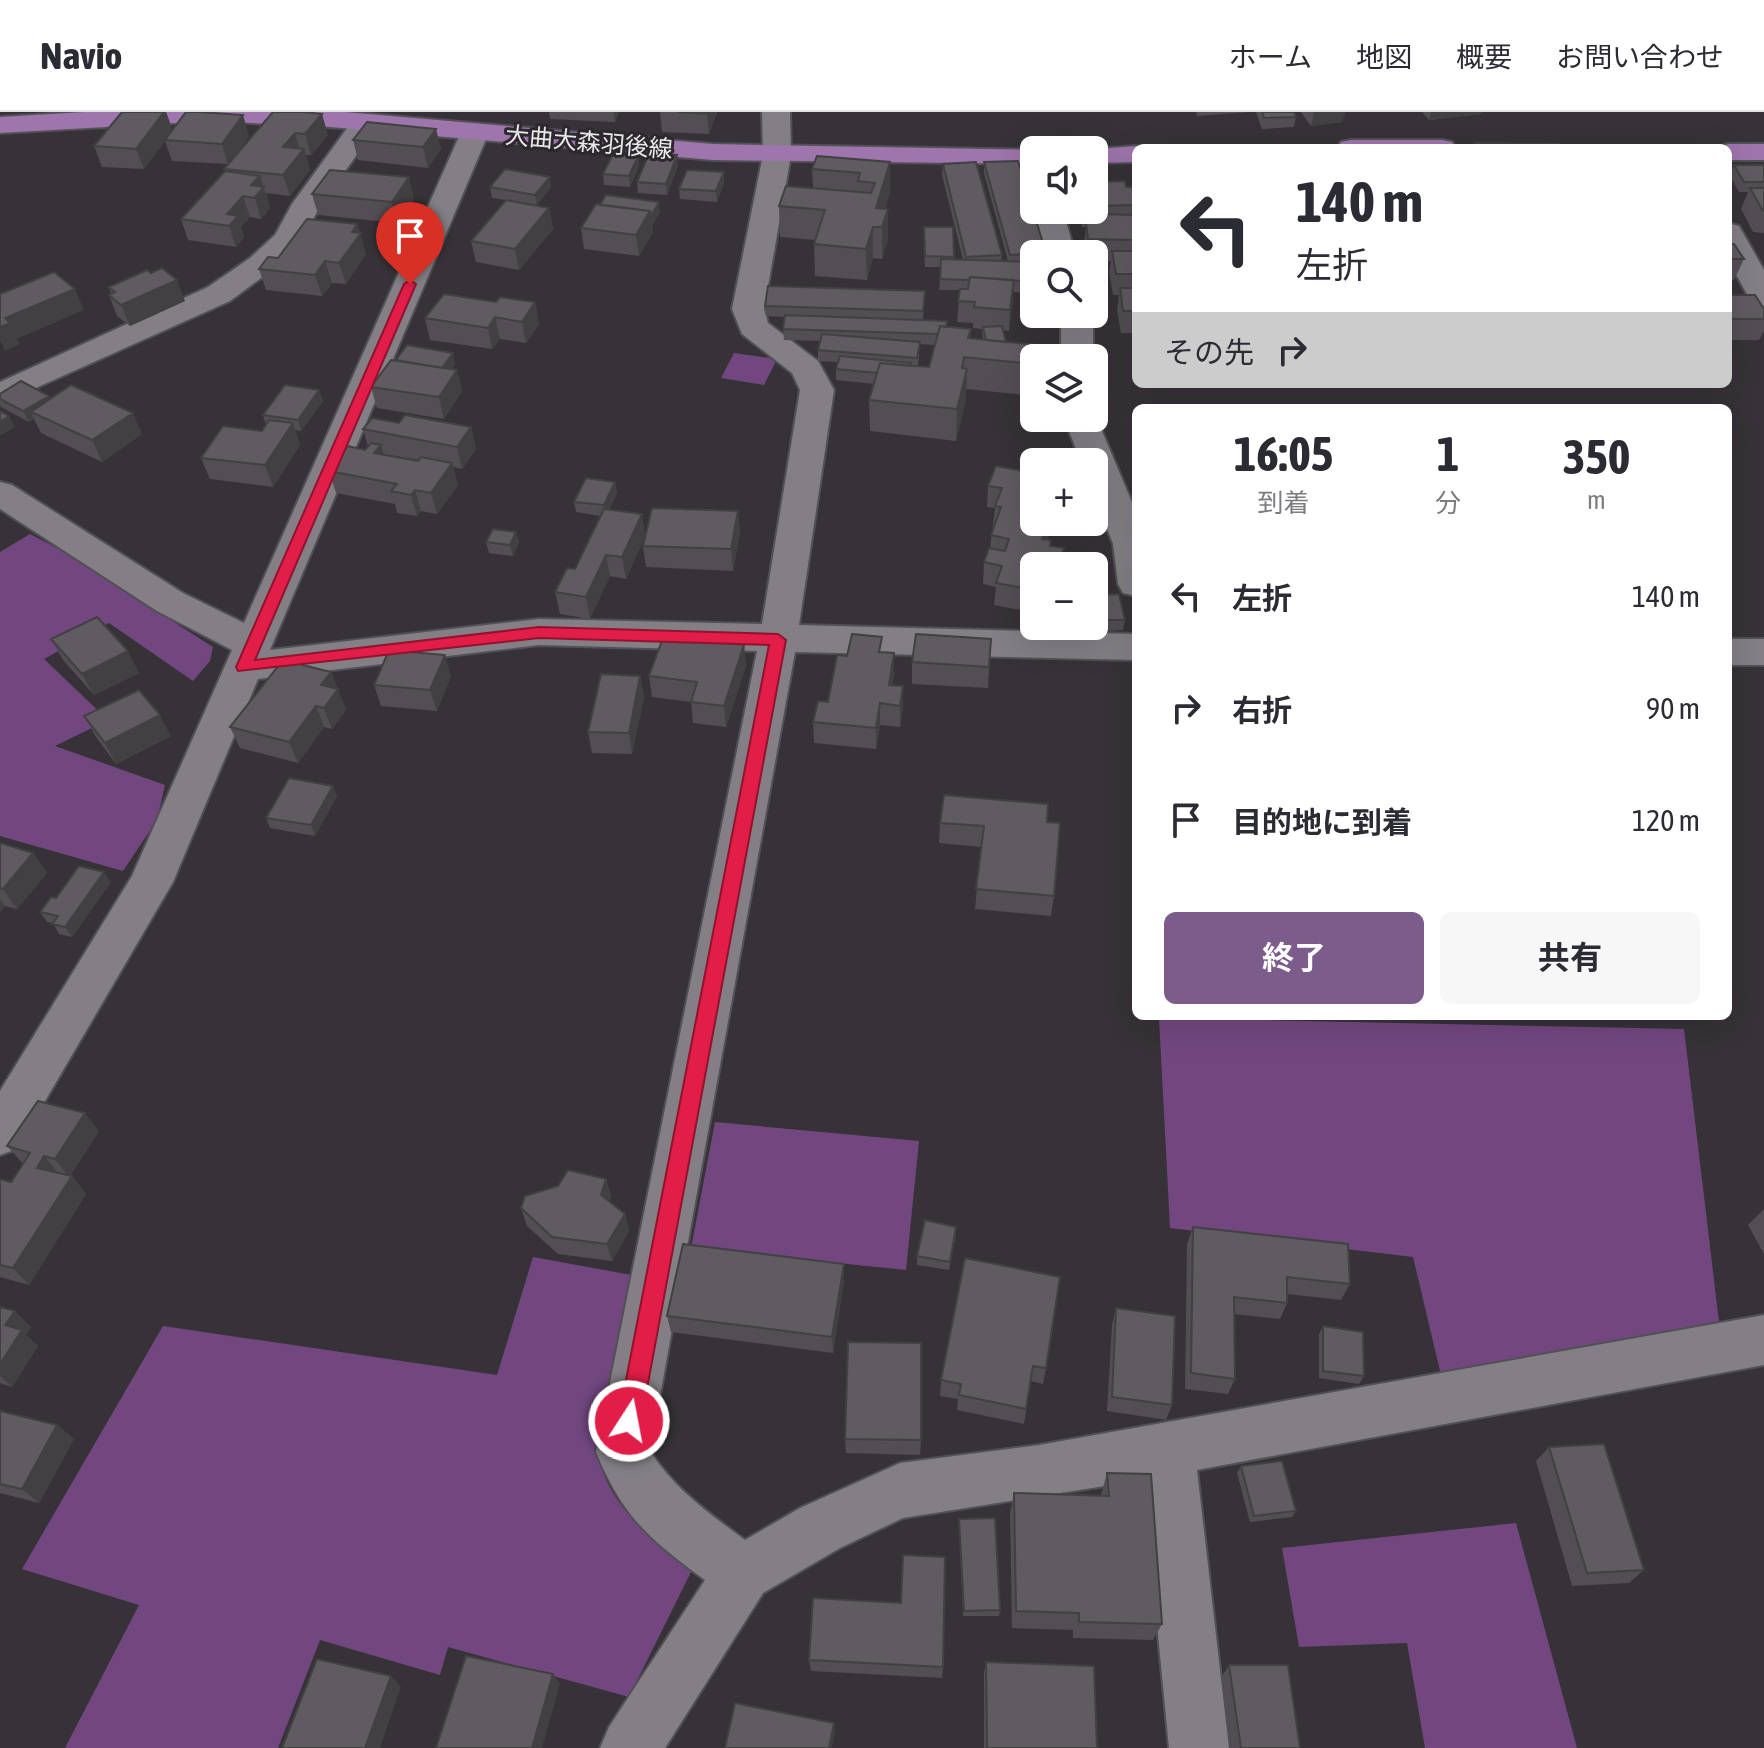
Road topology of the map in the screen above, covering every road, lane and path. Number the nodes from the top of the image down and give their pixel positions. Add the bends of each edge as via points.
1 (776, 112) edge
2 (366, 122) junction
3 (459, 124) edge
4 (0, 125) edge
5 (1732, 152) edge
6 (1764, 152) edge
7 (1132, 154) edge
8 (777, 155) junction
9 (1108, 155) edge
10 (1020, 156) edge
11 (1732, 242) edge
12 (1756, 304) edge
13 (0, 394) edge
14 (1087, 432) edge
15 (0, 493) edge
16 (1132, 552) edge
17 (778, 640) junction
18 (1132, 647) edge
19 (1732, 652) edge
20 (1764, 652) edge
21 (248, 656) junction
22 (0, 1134) edge
23 (1764, 1340) edge
24 (1167, 1447) junction
25 (743, 1573) junction
26 (630, 1748) edge
27 (1199, 1748) edge

1 - 8 street
2 - 3 main road, 大曲大森羽後線
2 - 4 main road, 大曲大森羽後線 via 212,113
2 - 13 street via 287,240 261,264 219,294
3 - 8 main road, 大曲大森羽後線
3 - 21 street
5 - 6 main road
7 - 9 main road
8 - 10 main road, 大曲大森羽後線
8 - 17 street via 748,309 753,327 806,368 817,390
11 - 12 street
14 - 16 street
15 - 21 street
17 - 18 street
17 - 21 street via 539,632
17 - 25 street via 623,1452 647,1498
19 - 20 street
21 - 22 street via 151,882
23 - 24 street
24 - 25 street via 900,1491 820,1528
24 - 27 street
25 - 26 street

